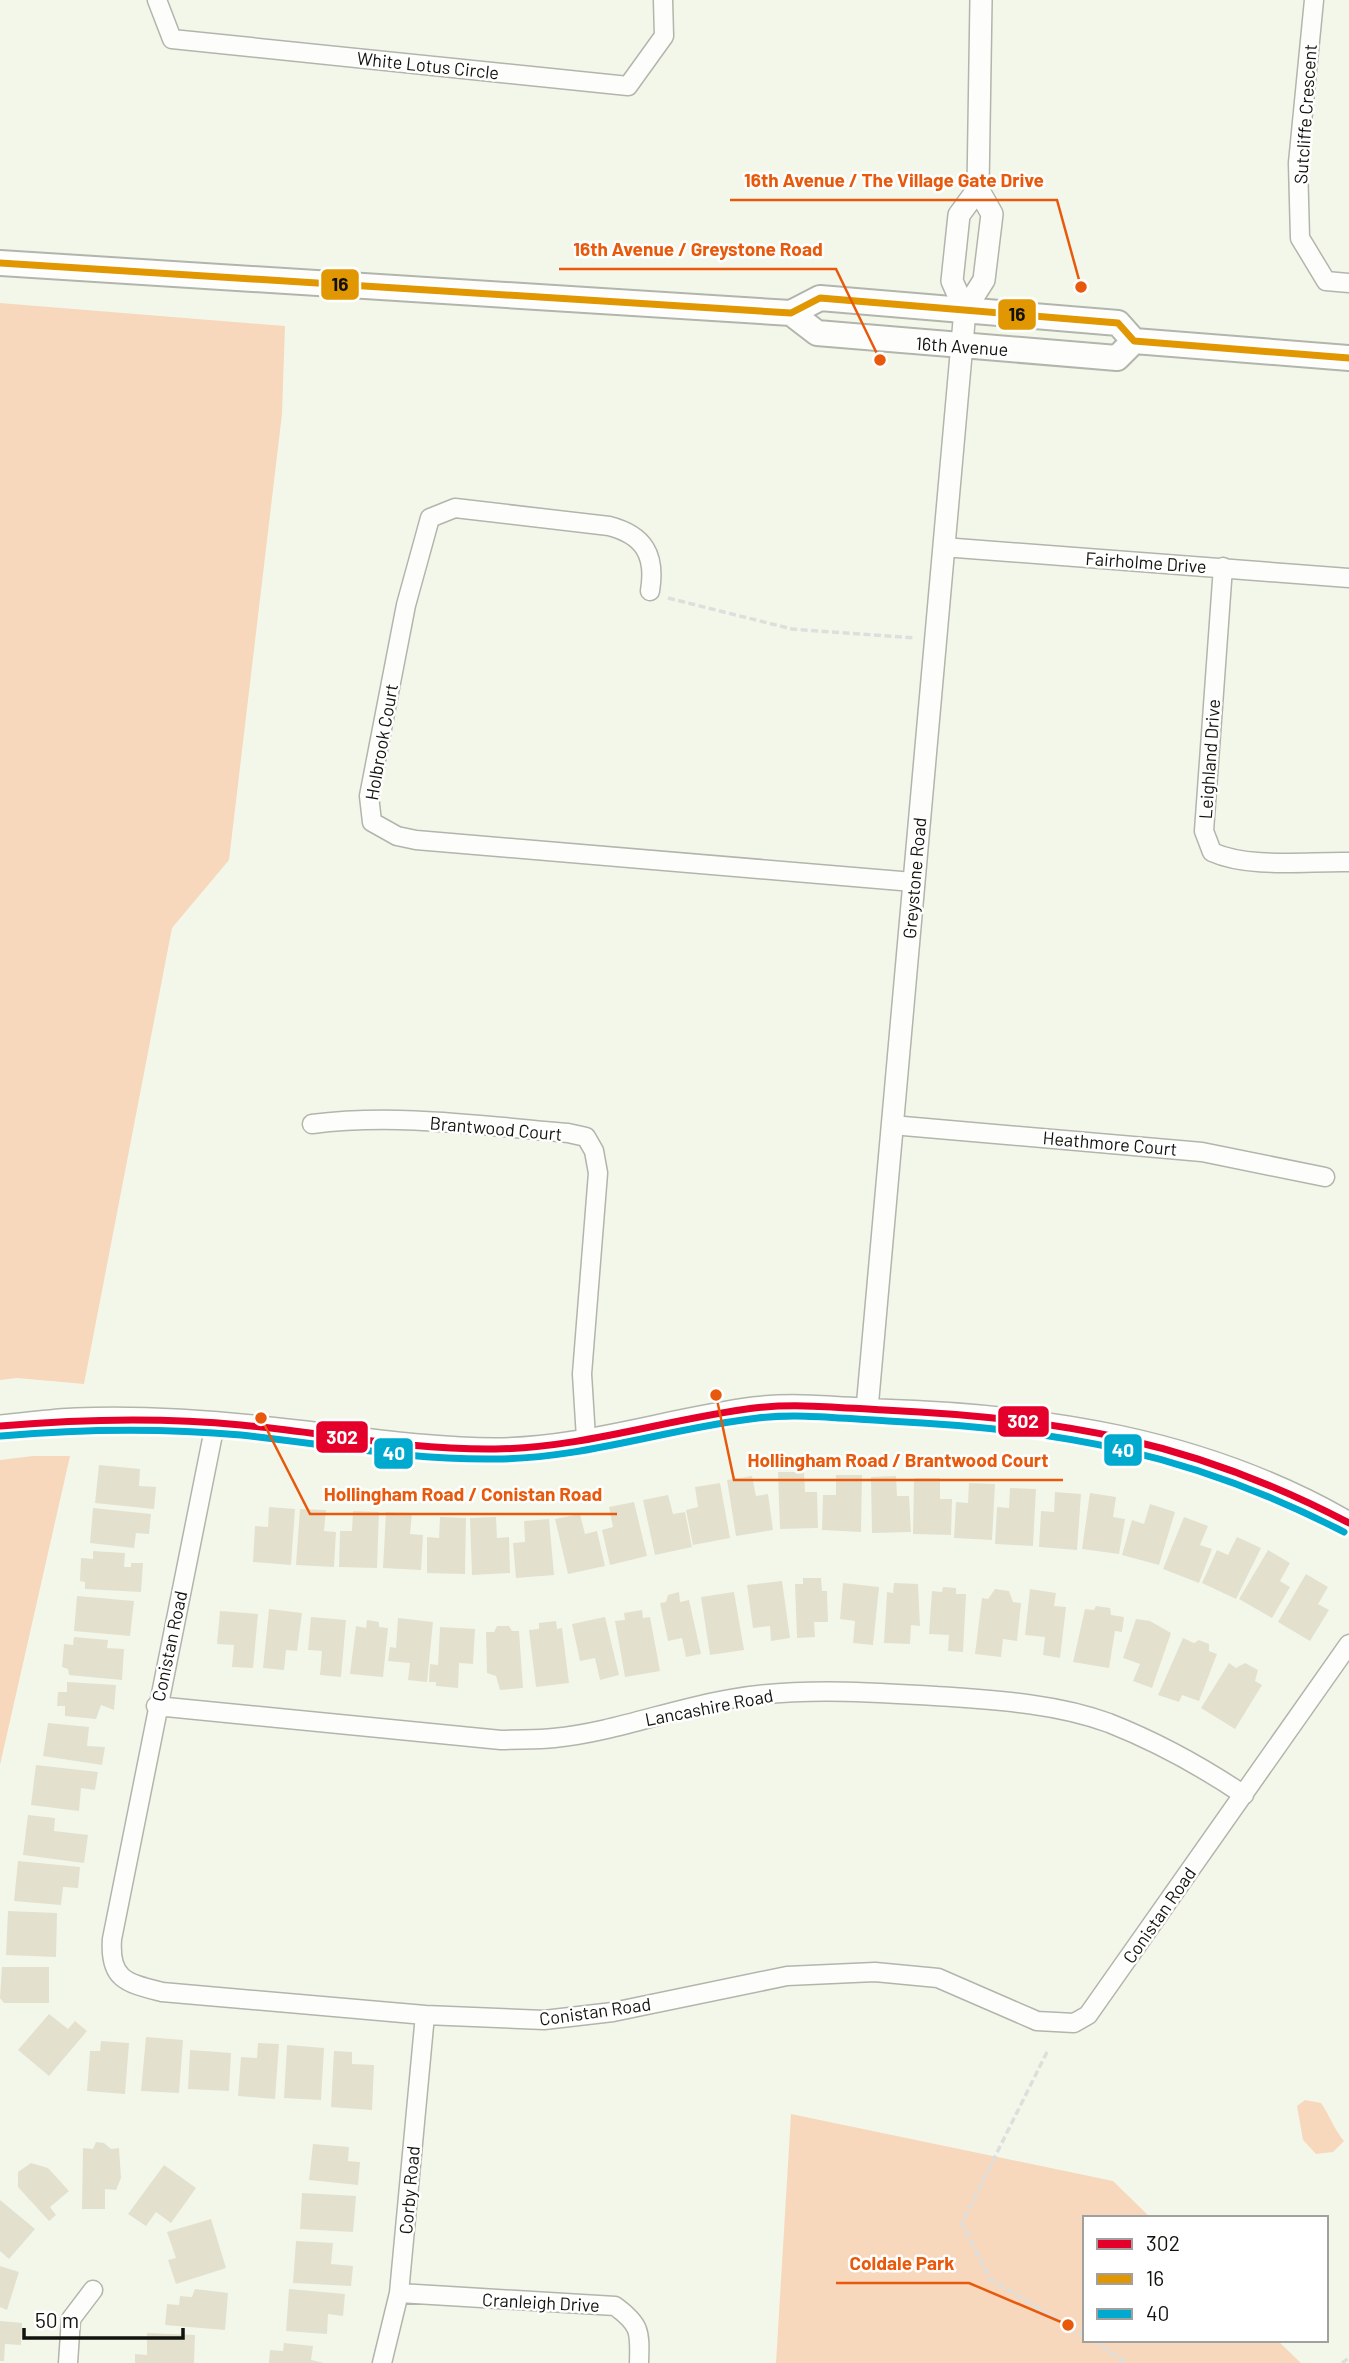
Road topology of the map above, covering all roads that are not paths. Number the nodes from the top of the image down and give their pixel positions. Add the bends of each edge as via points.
1 (157, 0) edge
2 (663, 0) edge
3 (981, 0) edge
4 (1314, 0) edge
5 (978, 189) junction
6 (3, 261) edge
7 (1349, 283) edge
8 (965, 310) junction
9 (791, 313) junction
10 (1134, 341) junction
11 (961, 346) junction
12 (1349, 358) edge
13 (943, 547) junction
14 (1223, 567) junction
15 (1349, 578) edge
16 (650, 592) road end
17 (1349, 862) edge
18 (913, 882) junction
19 (312, 1124) dead end
20 (892, 1125) junction
21 (1325, 1177) dead end
22 (867, 1409) junction
23 (215, 1424) junction
24 (0, 1426) edge
25 (586, 1438) junction
26 (1349, 1523) edge
27 (1349, 1644) edge
28 (156, 1706) junction
29 (1244, 1795) junction
30 (425, 2015) junction
31 (93, 2290) dead end
32 (399, 2294) junction
33 (68, 2363) edge
34 (382, 2363) edge
35 (639, 2363) edge

1 - 2 street, White Lotus Circle via 172,39 628,86 664,36
3 - 5 street
4 - 7 street, Sutcliffe Crescent via 1298,163 1300,238 1326,281
5 - 8 street via 959,215 952,281
5 - 8 street via 992,215 984,280
6 - 9 main road, 16th Avenue
8 - 9 main road, 16th Avenue via 820,298
8 - 10 main road, 16th Avenue via 1118,323
8 - 11 street, Greystone Road
9 - 11 main road, 16th Avenue via 817,333
10 - 11 main road, 16th Avenue via 1117,358
10 - 12 main road
11 - 13 street, Greystone Road
13 - 14 street, Fairholme Drive
13 - 18 street, Greystone Road
14 - 15 street, Fairholme Drive
14 - 17 street, Leighland Drive via 1204,831 1212,852 1250,861
16 - 18 street, Holbrook Court via 650,560 631,531 454,508 430,518 406,605 369,796 372,821 390,833 416,840
18 - 20 street, Greystone Road
19 - 25 street, Brantwood Court via 356,1118 400,1120 586,1137 598,1173 582,1374
20 - 21 street, Heathmore Court via 1202,1152
20 - 22 street, Greystone Road
22 - 25 street via 757,1407
22 - 26 street via 1061,1423 1138,1438 1262,1478
23 - 24 street via 76,1419
23 - 25 street via 491,1449
23 - 28 street, Conistan Road
27 - 29 street, Conistan Road
28 - 29 street, Lancashire Road via 501,1740 583,1734 729,1699 773,1694 861,1690 961,1698 1047,1707 1106,1722 1201,1766
28 - 30 street, Conistan Road via 112,1939 110,1960 115,1972 162,1992
29 - 30 street, Conistan Road via 1088,2015 1074,2023 1037,2021 938,1978 875,1972 787,1976 613,2012 544,2020
30 - 32 street, Corby Road
31 - 33 street via 71,2319
32 - 34 street, Corby Road
32 - 35 street, Cranleigh Drive via 615,2306 636,2322

